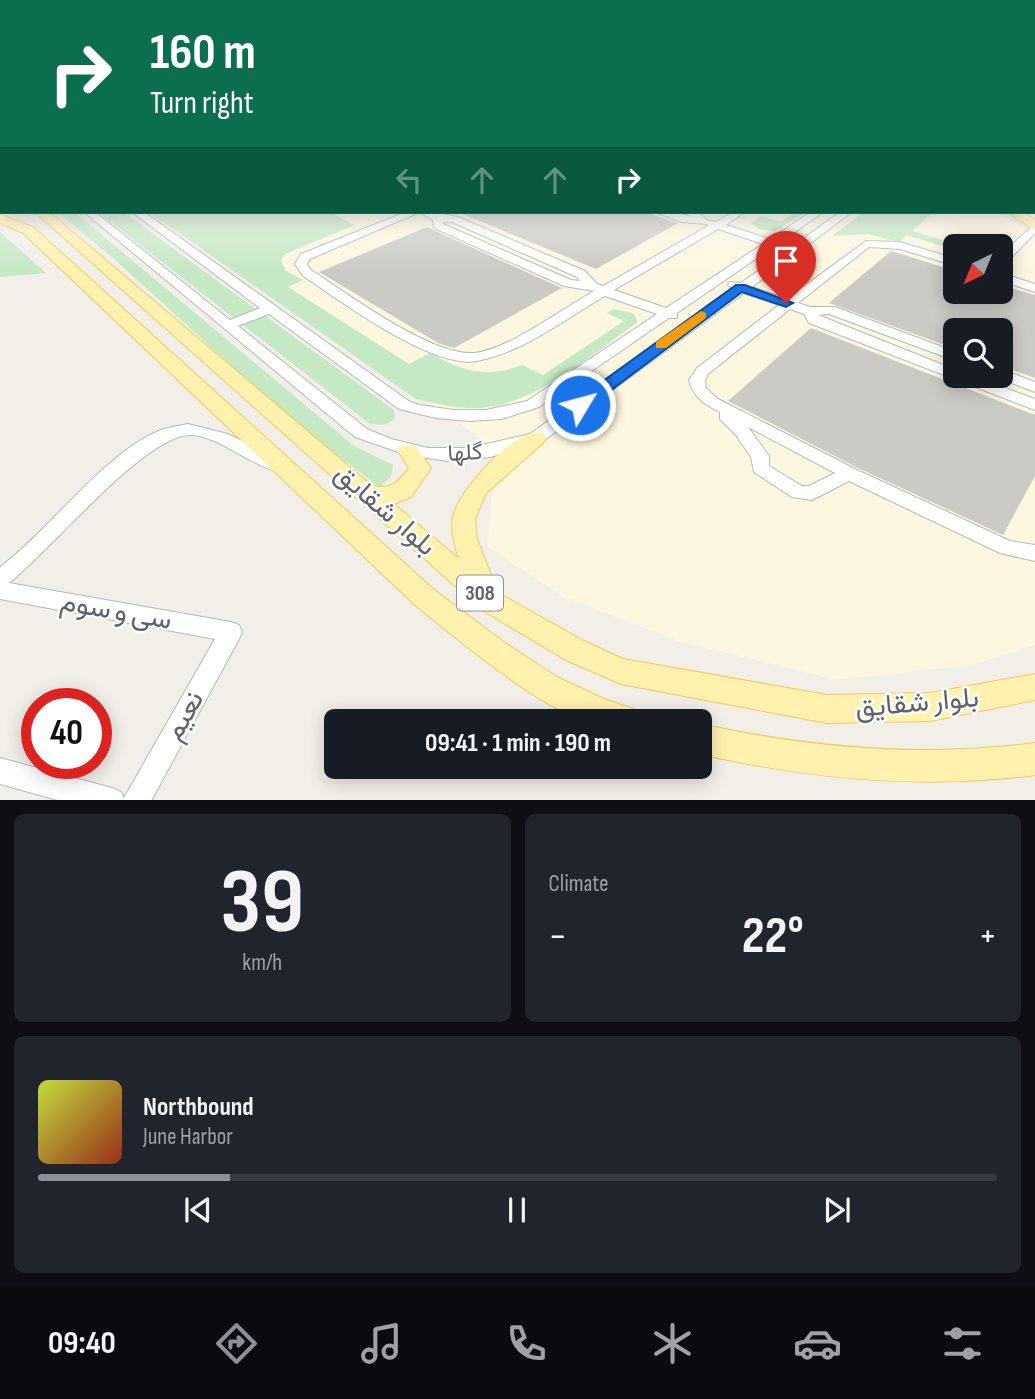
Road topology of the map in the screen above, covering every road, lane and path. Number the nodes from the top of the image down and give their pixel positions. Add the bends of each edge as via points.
1 (43, 214) edge
2 (91, 214) edge
3 (140, 214) edge
4 (410, 214) edge
5 (429, 214) edge
6 (666, 214) edge
7 (693, 214) edge
8 (736, 214) edge
9 (815, 214) edge
10 (844, 214) edge
11 (1016, 214) edge
12 (0, 218) edge
13 (704, 221) junction
14 (717, 225) junction
15 (1035, 227) edge
16 (772, 243) junction
17 (1013, 249) edge
18 (793, 250) junction
19 (943, 259) edge
20 (719, 279) junction
21 (1013, 281) edge
22 (741, 287) junction
23 (1035, 288) edge
24 (598, 289) junction
25 (786, 303) junction
26 (271, 308) junction
27 (809, 311) junction
28 (667, 313) junction
29 (690, 323) junction
30 (229, 326) junction
31 (943, 352) edge
32 (943, 370) edge
33 (1013, 379) edge
34 (1035, 387) edge
35 (991, 388) edge
36 (712, 402) junction
37 (1035, 405) edge
38 (536, 438) junction
39 (408, 451) junction
40 (849, 473) junction
41 (294, 476) junction
42 (366, 493) junction
43 (1035, 553) edge
44 (0, 578) edge
45 (0, 590) edge
46 (491, 602) junction
47 (231, 632) joint
48 (1035, 687) edge
49 (601, 709) edge
50 (712, 741) edge
51 (1035, 759) edge
52 (0, 771) edge
53 (112, 800) edge
54 (136, 800) edge

1 - 42 main road, بلوار شقایق / 308
2 - 30 street, گلها
3 - 26 street, گلها
4 - 24 street via 305,257 301,264 307,273 431,349 455,356 491,352
5 - 24 street via 438,218 438,226 568,284
6 - 13 street
7 - 13 street
8 - 14 street
9 - 16 street, گلها
10 - 18 street, گلها
11 - 15 main road
12 - 41 main road, بلوار شقایق via 29,230
13 - 14 street
14 - 16 street
14 - 24 street
15 - 17 street
16 - 18 street
16 - 20 street, گلها
18 - 22 street, گلها
19 - 25 street via 901,246 866,244
20 - 22 street
20 - 28 street, گلها
21 - 23 street
22 - 25 street
22 - 29 street, گلها
24 - 28 street
25 - 27 street
25 - 36 street via 702,371 697,380 699,390
26 - 28 street, گلها via 405,405 436,415 474,416 533,404
26 - 30 street
27 - 31 street via 830,310
27 - 32 street via 814,320
28 - 29 street
29 - 38 street, گلها
30 - 39 street, گلها via 361,433
33 - 34 street
35 - 37 street
36 - 40 street
36 - 40 street via 742,431 760,456 765,473 798,492 812,493
38 - 39 street, گلها via 480,455
38 - 46 main road via 484,478 465,505 464,538
39 - 42 main road via 420,468 411,484 390,497
40 - 43 street via 1007,548
41 - 44 street via 204,432 186,429 167,434 125,461 35,553
41 - 49 main road, بلوار شقایق via 424,597 479,641 542,683
42 - 46 main road, بلوار شقایق / 308
45 - 47 street, سی و سوم
46 - 48 main road, بلوار شقایق / 308 via 528,626 621,671 827,709 930,707
47 - 54 street, نعیم
50 - 51 main road via 823,761 992,765
52 - 53 street

